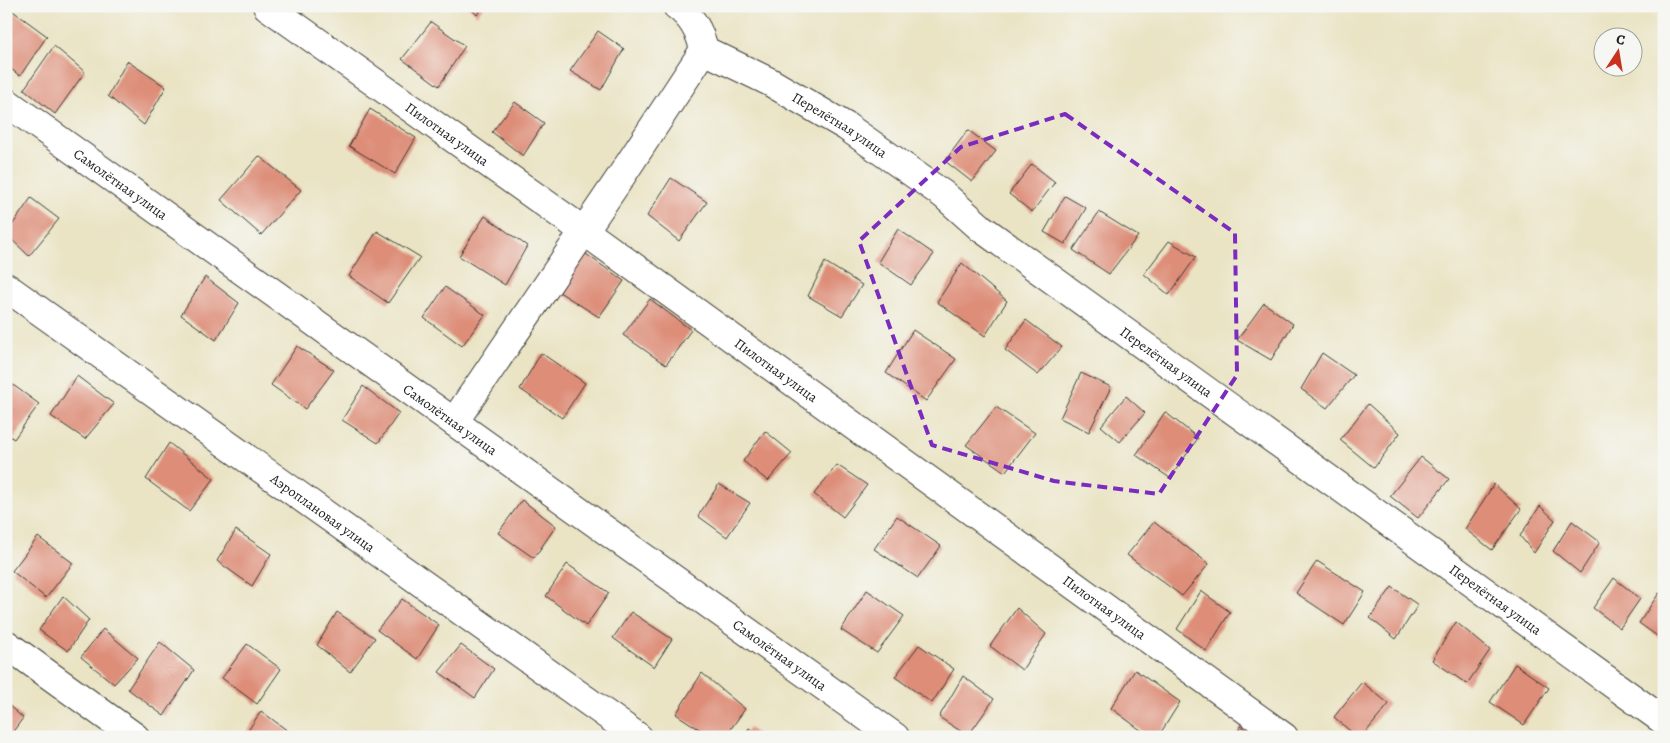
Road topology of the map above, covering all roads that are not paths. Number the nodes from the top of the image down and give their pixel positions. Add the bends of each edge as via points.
1 (266, 6) edge
2 (677, 6) edge
3 (704, 50) junction
4 (6, 102) edge
5 (584, 231) junction
6 (6, 287) edge
7 (454, 422) junction
8 (6, 644) edge
9 (1664, 721) edge
10 (135, 737) edge
11 (638, 737) edge
12 (895, 737) edge
13 (1284, 737) edge

1 - 5 street, Пилотная улица
2 - 3 street via 694,23
3 - 5 street
3 - 9 street, Перелётная улица via 770,82 913,172 989,233
4 - 7 street, Самолётная улица
5 - 7 street
5 - 13 street, Пилотная улица
6 - 11 street, Аэроплановая улица
7 - 12 street, Самолётная улица
8 - 10 street

